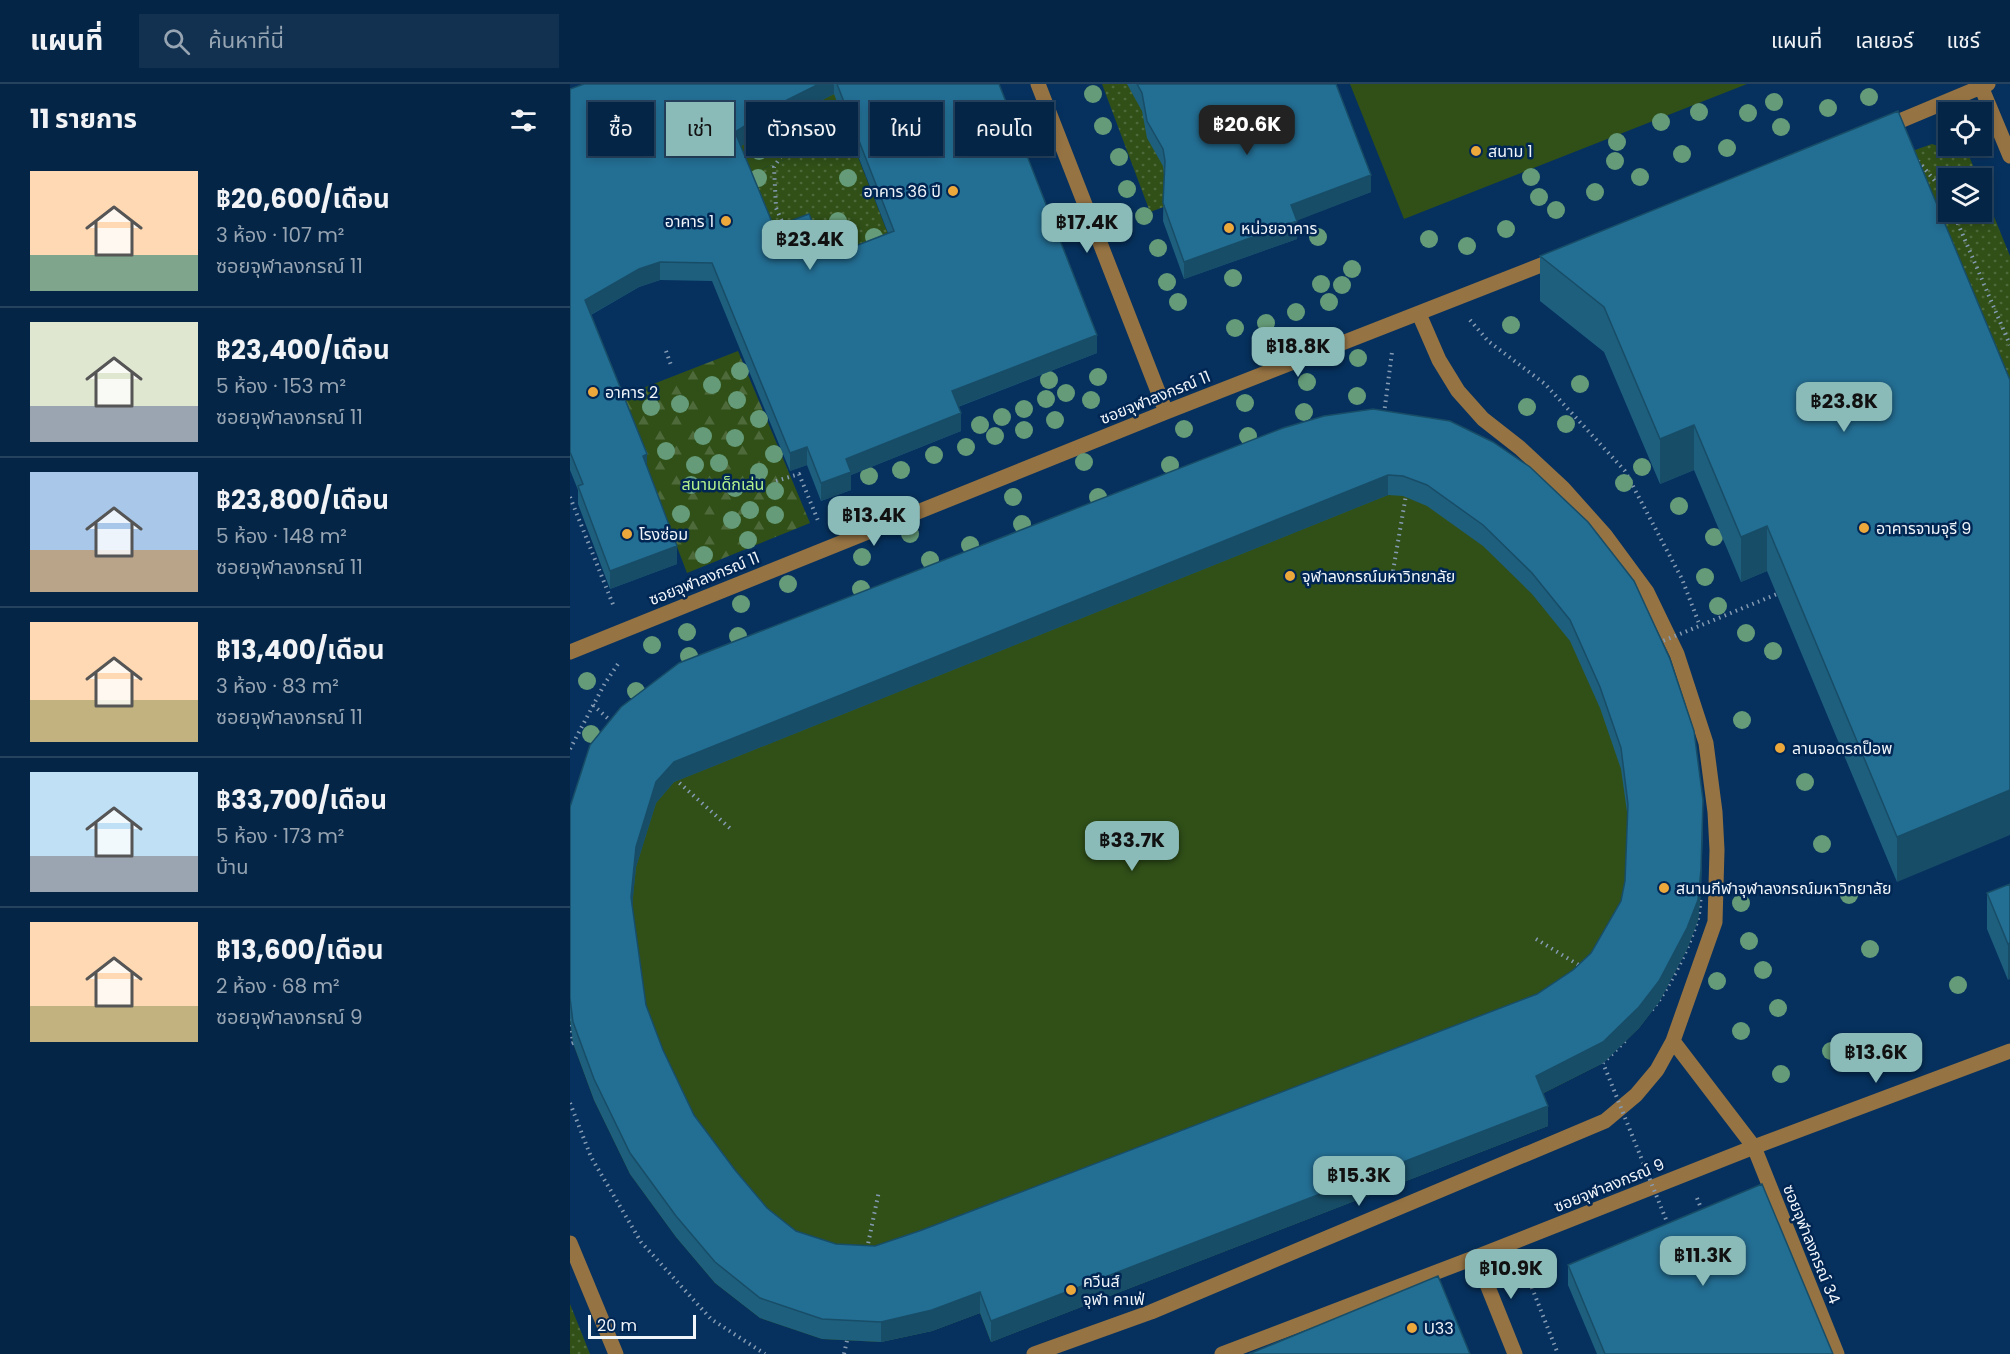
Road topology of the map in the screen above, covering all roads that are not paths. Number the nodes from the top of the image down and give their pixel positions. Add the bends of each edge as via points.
1 (1038, 84) edge
2 (1983, 85) edge
3 (1874, 132) edge
4 (2010, 156) edge
5 (1569, 254) edge
6 (1419, 314) junction
7 (1166, 412) junction
8 (570, 652) edge
9 (1673, 1041) junction
10 (2010, 1051) edge
11 (1754, 1147) junction
12 (570, 1243) edge
13 (1476, 1257) junction
14 (616, 1354) edge
15 (1034, 1354) edge
16 (1222, 1354) edge
17 (1515, 1354) edge
18 (1837, 1354) edge

1 - 7 street
2 - 3 street
2 - 4 street
5 - 6 street, ซอยจุฬาลงกรณ์ 11
6 - 7 street, ซอยจุฬาลงกรณ์ 11
6 - 9 street via 1458,391 1483,419 1563,488 1605,535 1647,592 1687,680 1706,743 1715,812 1715,922
7 - 8 street, ซอยจุฬาลงกรณ์ 11
9 - 11 street, ซอยจุฬาลงกรณ์ 34
9 - 15 street via 1657,1070 1636,1095 1605,1121 1151,1312
10 - 11 street, ซอยจุฬาลงกรณ์ 9
11 - 13 street, ซอยจุฬาลงกรณ์ 9
11 - 18 street, ซอยจุฬาลงกรณ์ 34
12 - 14 street
13 - 16 street, ซอยจุฬาลงกรณ์ 9
13 - 17 street

